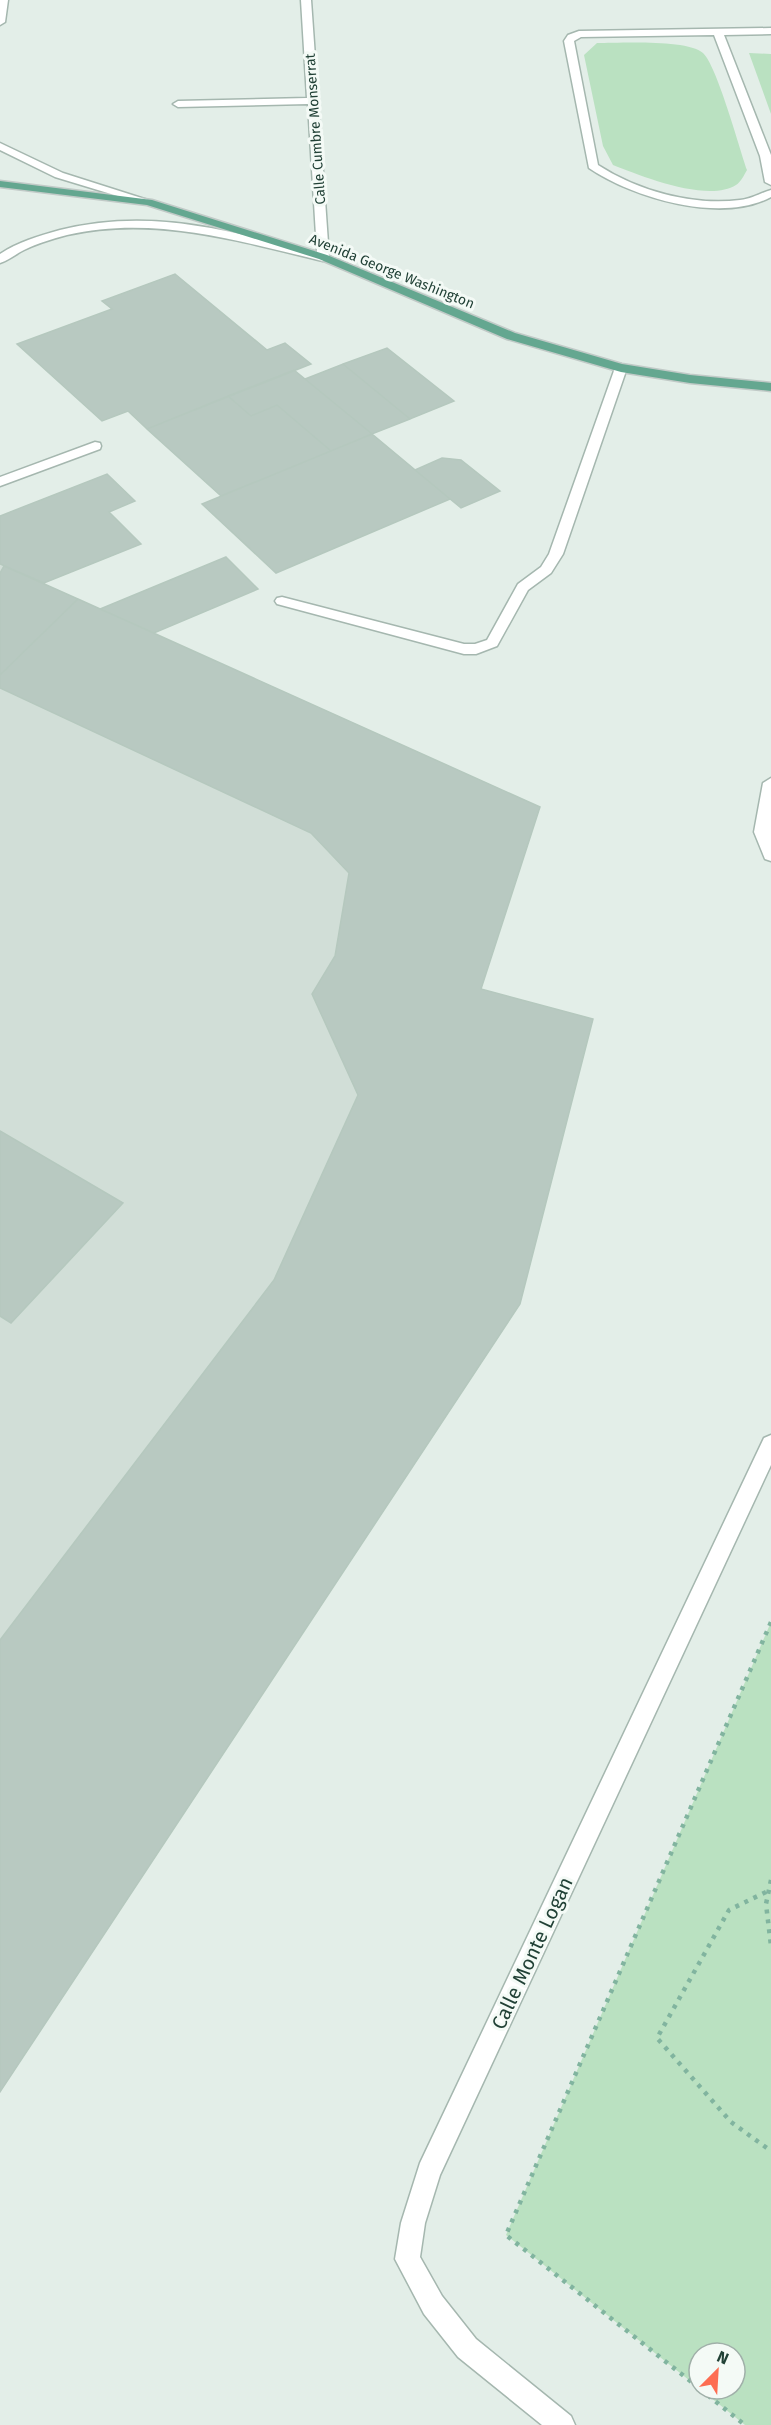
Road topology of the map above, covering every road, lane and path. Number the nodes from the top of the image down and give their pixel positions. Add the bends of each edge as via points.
1 (3, 0) edge
2 (306, 0) edge
3 (0, 22) edge
4 (771, 31) edge
5 (718, 32) junction
6 (313, 101) junction
7 (178, 104) dead end
8 (0, 146) edge
9 (771, 182) edge
10 (0, 184) edge
11 (771, 193) edge
12 (148, 202) junction
13 (323, 257) junction
14 (0, 259) edge
15 (621, 368) junction
16 (771, 387) edge
17 (94, 446) dead end
18 (0, 482) edge
19 (282, 602) dead end
20 (771, 783) edge
21 (771, 855) edge
22 (771, 1444) edge
23 (771, 1622) edge
24 (771, 1880) edge
25 (766, 1892) junction
26 (771, 1946) edge
27 (771, 2151) edge
28 (687, 2379) edge
29 (714, 2401) edge
30 (562, 2425) edge
31 (745, 2425) edge

1 - 3 street
2 - 6 street, Calle Cumbre Monserrat
4 - 5 street
5 - 9 street via 766,156
5 - 11 street via 572,37 569,41 593,166 635,189 696,202 740,204
6 - 7 street
6 - 13 street, Calle Cumbre Monserrat
8 - 12 street via 59,175
10 - 12 main road, Avenida George Washington
12 - 13 main road, Avenida George Washington
13 - 14 street via 150,223 73,230 39,240
13 - 15 main road, Avenida George Washington via 511,336
15 - 16 main road, Avenida George Washington
15 - 19 street via 556,554 546,570 523,587 492,643 464,649
17 - 18 street
20 - 21 street via 762,832
22 - 30 street, Calle Monte Logan via 429,2172 413,2223 408,2259 433,2305 467,2348
23 - 28 path via 506,2235
24 - 25 path
25 - 26 path via 765,1918
25 - 27 path via 729,1910 657,2038 731,2122
29 - 31 path

